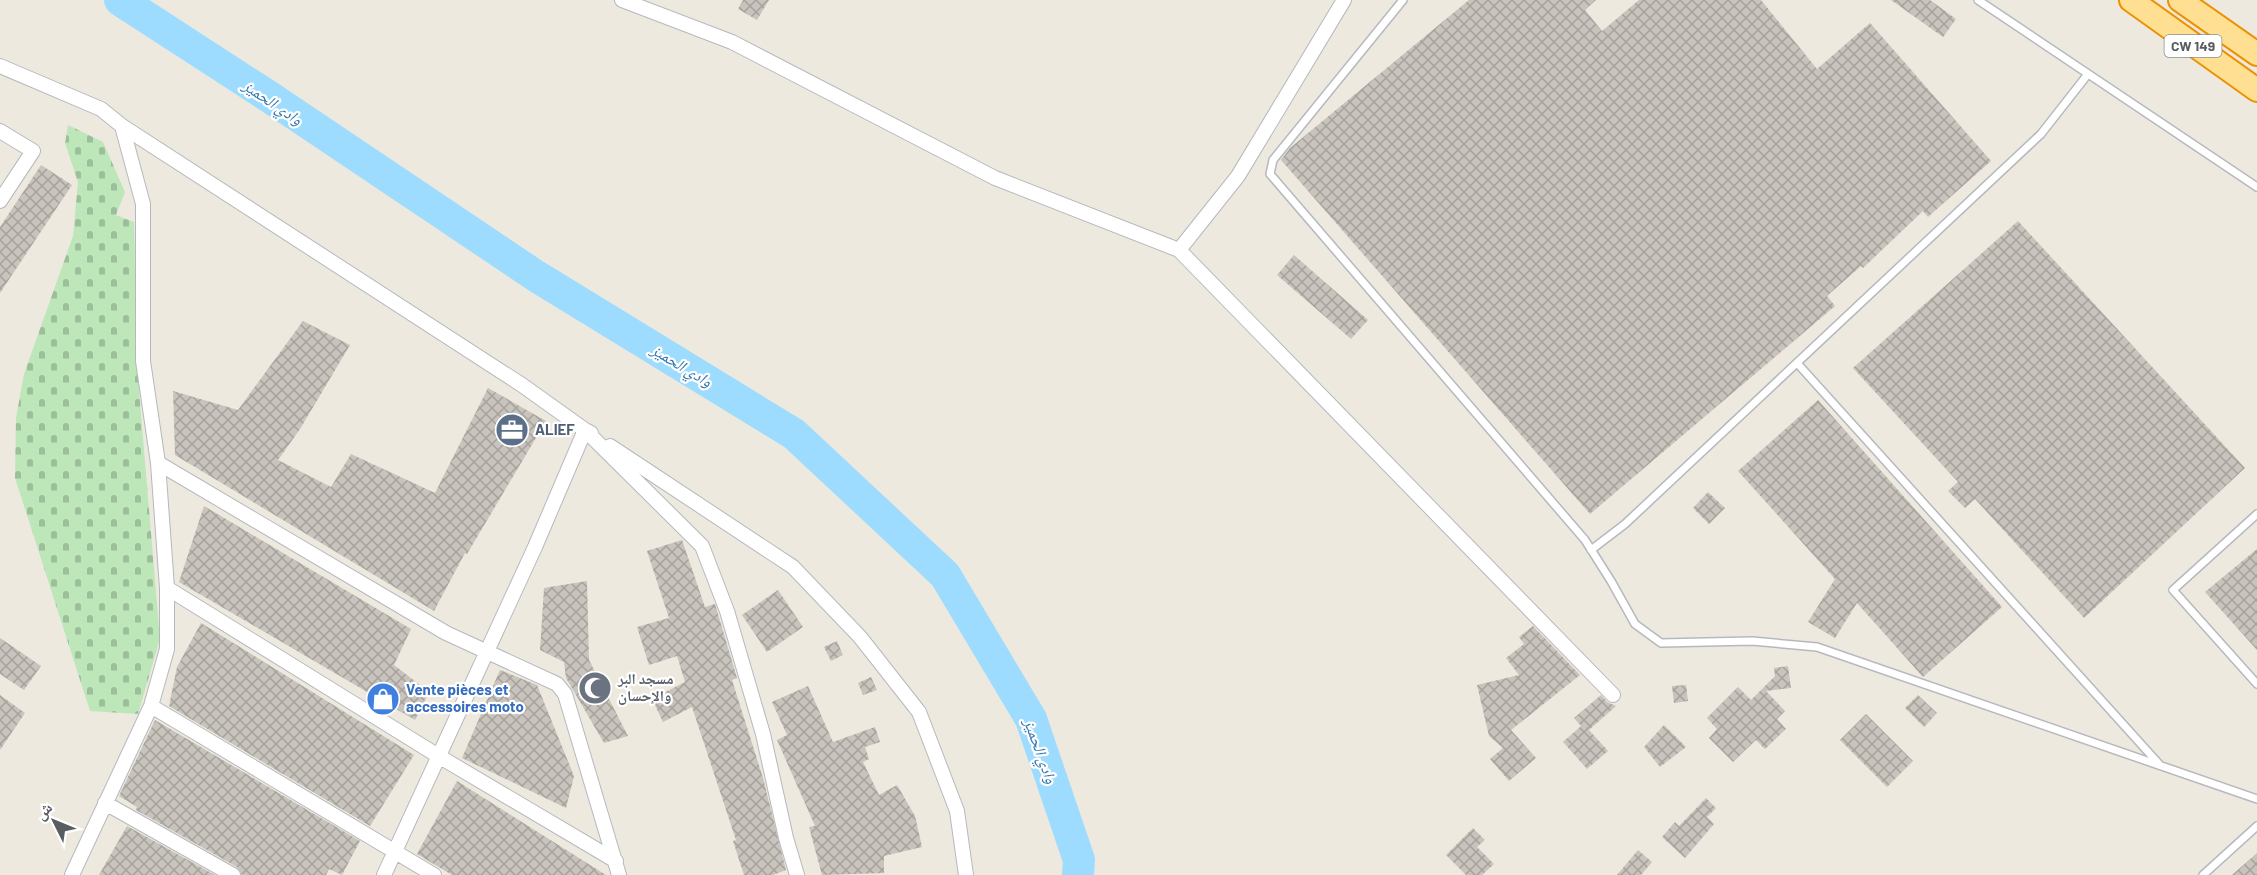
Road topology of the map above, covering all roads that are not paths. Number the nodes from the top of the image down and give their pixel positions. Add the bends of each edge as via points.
1 (621, 0) edge
2 (1344, 0) edge
3 (1403, 0) edge
4 (1978, 0) edge
5 (2131, 0) edge
6 (2180, 0) edge
7 (2257, 54) edge
8 (0, 66) edge
9 (2088, 74) junction
10 (2257, 90) edge
11 (122, 126) junction
12 (0, 131) edge
13 (2257, 187) edge
14 (0, 201) edge
15 (1179, 250) junction
16 (1797, 363) junction
17 (585, 430) junction
18 (158, 463) junction
19 (2257, 514) edge
20 (1591, 550) junction
21 (167, 588) junction
22 (486, 653) junction
23 (2257, 684) edge
24 (1613, 695) dead end
25 (151, 706) junction
26 (440, 758) junction
27 (2161, 765) junction
28 (2257, 799) edge
29 (105, 802) junction
30 (2257, 826) edge
31 (395, 852) junction
32 (617, 868) edge
33 (72, 875) edge
34 (233, 875) edge
35 (384, 875) edge
36 (434, 875) edge
37 (797, 875) edge
38 (966, 875) edge
39 (2203, 875) edge

1 - 15 street via 732,42 995,178
2 - 15 street via 1238,176
3 - 20 lane via 1273,160 1270,174
4 - 9 lane
5 - 10 highway, CW 149
6 - 7 highway, CW 149
8 - 11 street via 101,110
9 - 13 lane
9 - 16 lane via 2041,134
11 - 17 street
11 - 18 street via 144,204 143,361
12 - 14 street via 33,151
15 - 24 street
16 - 20 lane via 1625,524
16 - 27 lane
17 - 22 street
17 - 37 street via 702,546 727,611 756,711
17 - 38 street via 793,567 860,637 920,712 957,811
18 - 21 street
18 - 22 street
19 - 23 lane via 2173,590
20 - 27 lane via 1635,624 1661,643 1752,641 1816,647
21 - 25 street via 166,648
21 - 26 street
22 - 26 street
22 - 32 street via 557,684 565,694
25 - 29 street
25 - 31 street
26 - 31 street
26 - 32 street
27 - 28 lane
29 - 33 street
29 - 34 street
30 - 39 lane
31 - 35 street
31 - 36 street

